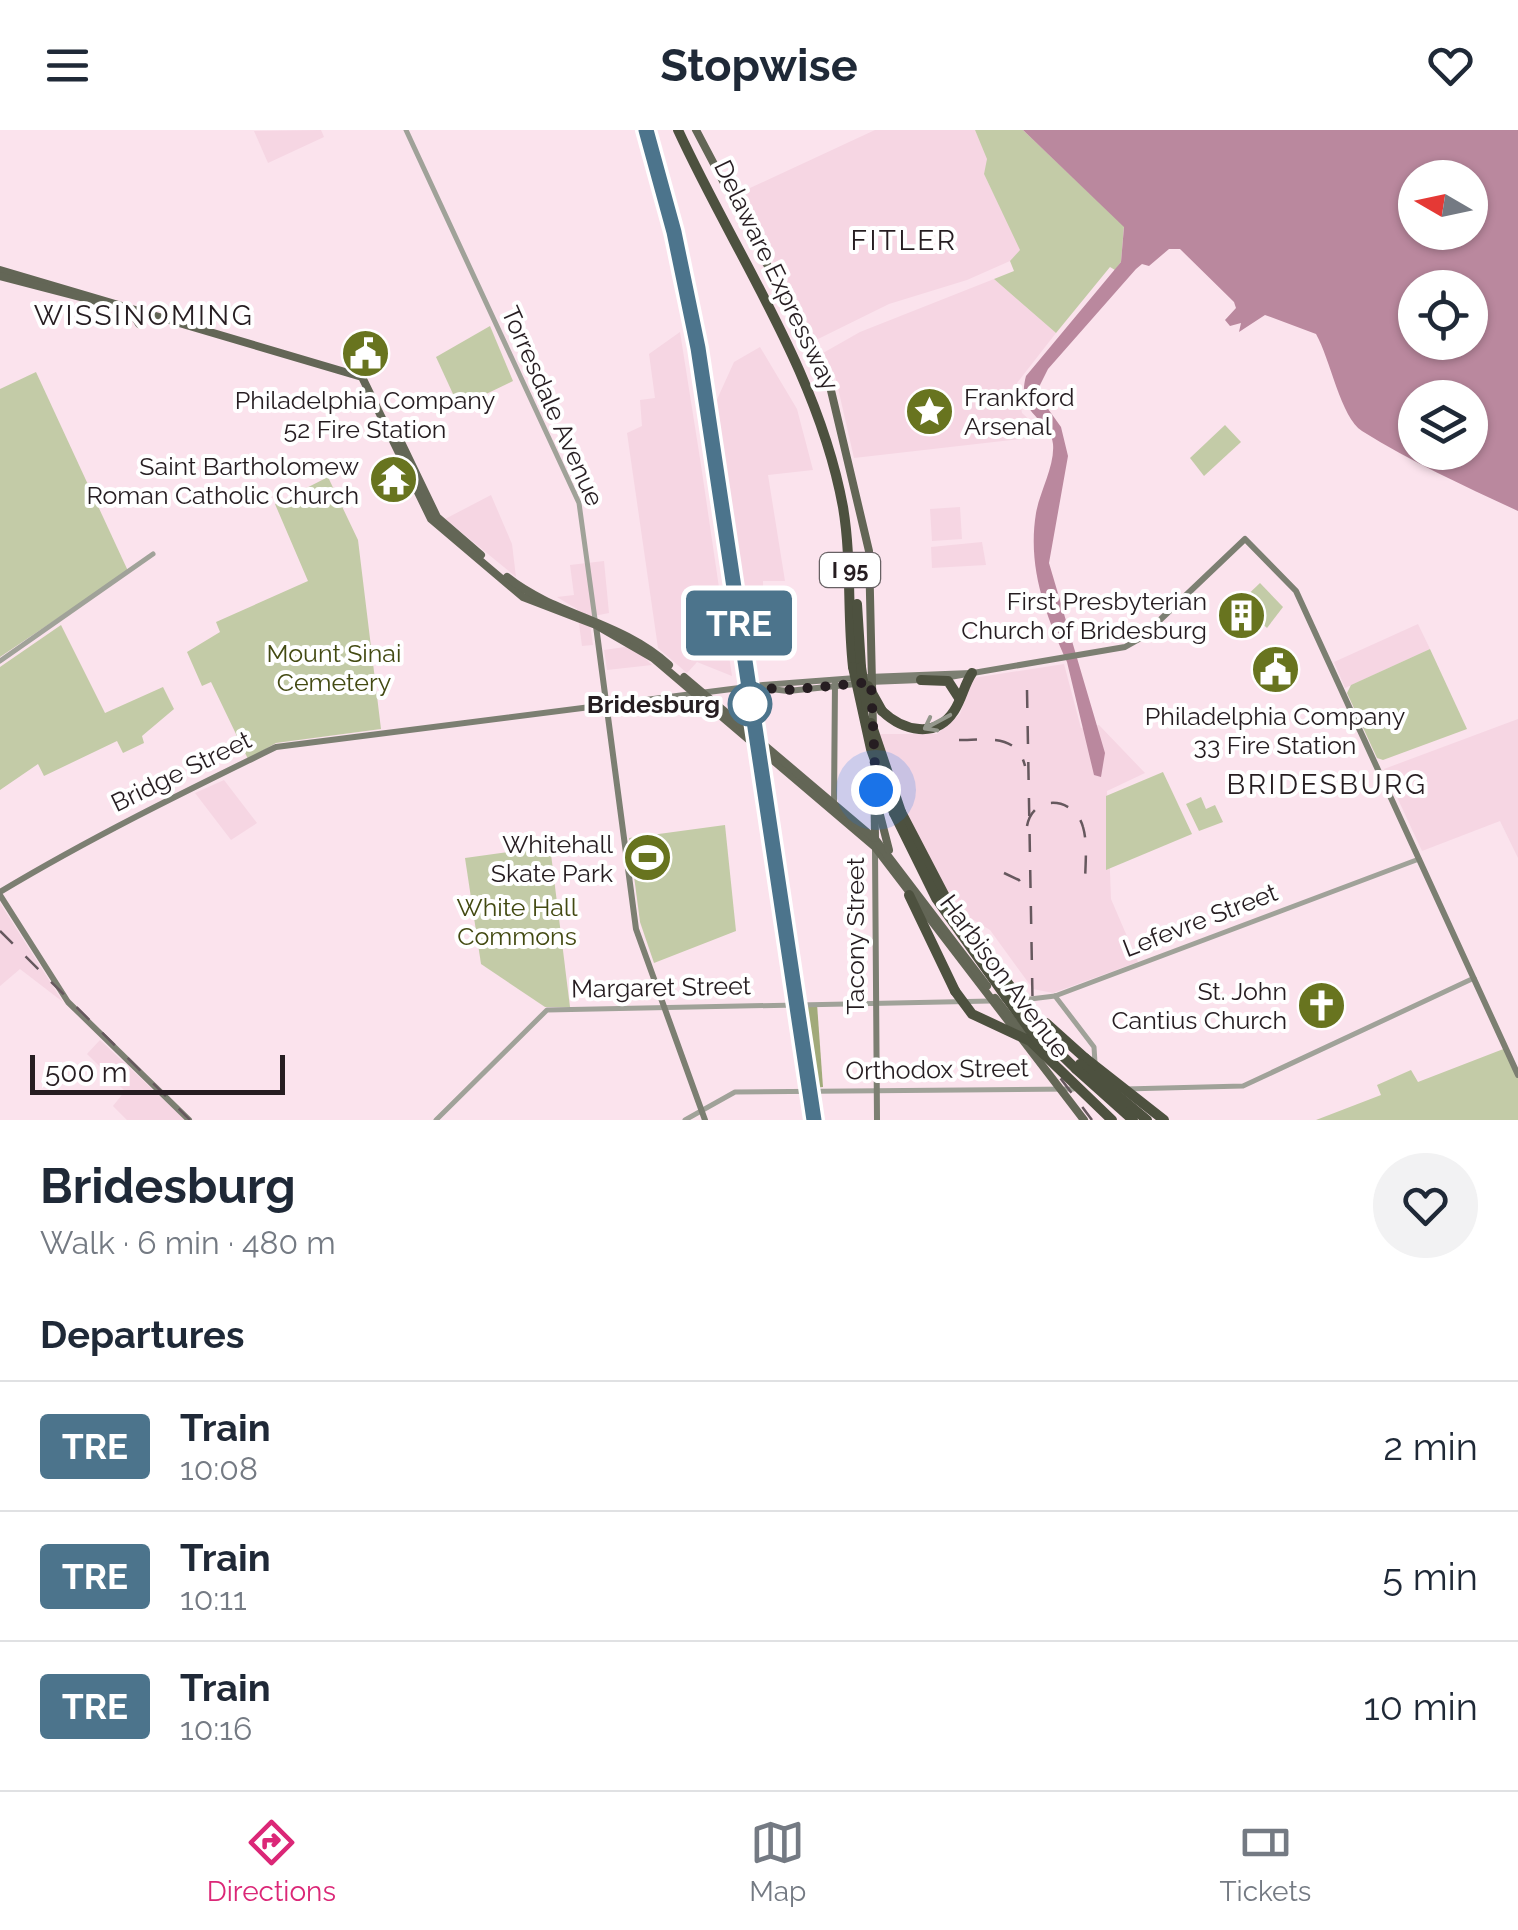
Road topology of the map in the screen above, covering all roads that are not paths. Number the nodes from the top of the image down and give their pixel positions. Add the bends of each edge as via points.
1 (406, 130) edge
2 (681, 130) edge
3 (696, 130) edge
4 (0, 273) edge
5 (131, 311) junction
6 (160, 316) junction
7 (139, 324) dead end
8 (837, 470) junction
9 (153, 554) dead end
10 (596, 622) junction
11 (0, 661) edge
12 (859, 666) junction
13 (972, 673) junction
14 (871, 679) junction
15 (921, 680) junction
16 (896, 682) junction
17 (835, 683) junction
18 (699, 693) junction
19 (872, 699) junction
20 (959, 702) junction
21 (607, 706) junction
22 (876, 790) junction
23 (834, 807) junction
24 (898, 813) junction
25 (875, 843) junction
26 (893, 859) junction
27 (1419, 859) junction
28 (0, 893) edge
29 (909, 895) junction
30 (898, 901) dead end
31 (947, 908) junction
32 (923, 925) junction
33 (1474, 978) junction
34 (1054, 996) junction
35 (1003, 998) junction
36 (875, 1002) junction
37 (664, 1007) junction
38 (1080, 1064) junction
39 (1518, 1076) edge
40 (1059, 1087) junction
41 (876, 1090) junction
42 (1086, 1090) junction
43 (701, 1110) junction
44 (189, 1120) edge
45 (436, 1120) edge
46 (685, 1120) edge
47 (705, 1120) edge
48 (877, 1120) edge
49 (1084, 1120) edge
50 (1115, 1120) edge
51 (1133, 1120) edge
52 (1146, 1120) edge
53 (1164, 1120) edge

1 - 10 street, Torresdale Avenue via 579,503
2 - 8 highway, Delaware Expressway / I 95 via 800,369
3 - 14 main road, Tacony Street via 829,382 869,551
4 - 5 main road, Harbison Avenue
4 - 6 main road, Harbison Avenue
5 - 6 main road, Harbison Avenue
5 - 7 main road
6 - 10 main road, Harbison Avenue via 366,373 437,517 528,596
8 - 12 highway, Delaware Expressway / I 95
8 - 12 highway, Delaware Expressway / I 95 via 853,540
9 - 11 street
10 - 18 main road, Harbison Avenue
10 - 21 main road, Torresdale Avenue
20 -> 12 highway, bridge via 948,718 922,730 897,722 882,711
12 - 24 highway, Delaware Expressway / I 95, bridge
13 - 14 main road, Bridge Street
13 - 15 main road, Bridge Street
13 - 20 highway
13 - 27 main road, Bridge Street via 1125,647 1245,539 1296,591
14 - 16 main road, Bridge Street
14 - 17 main road, Bridge Street
14 - 19 main road, Tacony Street
15 - 16 main road, Bridge Street
15 - 20 highway via 953,684
16 - 19 main road
17 - 18 main road, Bridge Street
17 - 23 main road
18 - 21 main road, Bridge Street
18 - 23 main road, Harbison Avenue
19 - 22 main road, Tacony Street
21 - 28 main road, Bridge Street via 276,748 113,825
21 - 37 main road, Torresdale Avenue via 634,921
22 - 25 main road, Tacony Street
22 - 26 main road
23 - 25 main road, Harbison Avenue
24 - 31 highway, Delaware Expressway / I 95
24 - 31 highway, Delaware Expressway / I 95 via 936,898
25 - 26 main road, Harbison Avenue
25 - 29 main road, Harbison Avenue
25 - 36 main road, Tacony Street
26 - 35 main road, Harbison Avenue
27 - 33 main road
27 - 34 street, Lefevre Street
28 - 44 main road via 68,1002
29 - 32 highway
29 - 35 main road, Harbison Avenue
30 - 32 highway via 910,904
31 - 35 highway, Delaware Expressway / I 95
31 - 35 highway, Delaware Expressway / I 95
32 - 50 highway, bridge via 972,1014 1030,1041
33 - 39 main road
33 - 42 street, Orthodox Street via 1244,1086
34 - 35 street, Lefevre Street
34 - 42 street via 1096,1051
35 - 36 street, Margaret Street
35 - 38 highway, Delaware Expressway / I 95, bridge
35 - 40 main road, Harbison Avenue
35 - 50 highway, bridge
36 - 37 street, Margaret Street
36 - 41 main road, Tacony Street
37 - 43 main road, Torresdale Avenue
37 - 45 street, Margaret Street via 546,1010
38 - 51 highway, Delaware Expressway / I 95, bridge
38 - 52 highway, Delaware Expressway / I 95, bridge
38 - 53 highway, bridge
40 - 41 street, Orthodox Street
40 - 42 street, Orthodox Street
40 - 49 main road, Harbison Avenue
41 - 43 street, Orthodox Street via 734,1092
41 - 48 main road, Tacony Street
43 - 46 street, Orthodox Street
43 - 47 main road, Torresdale Avenue

